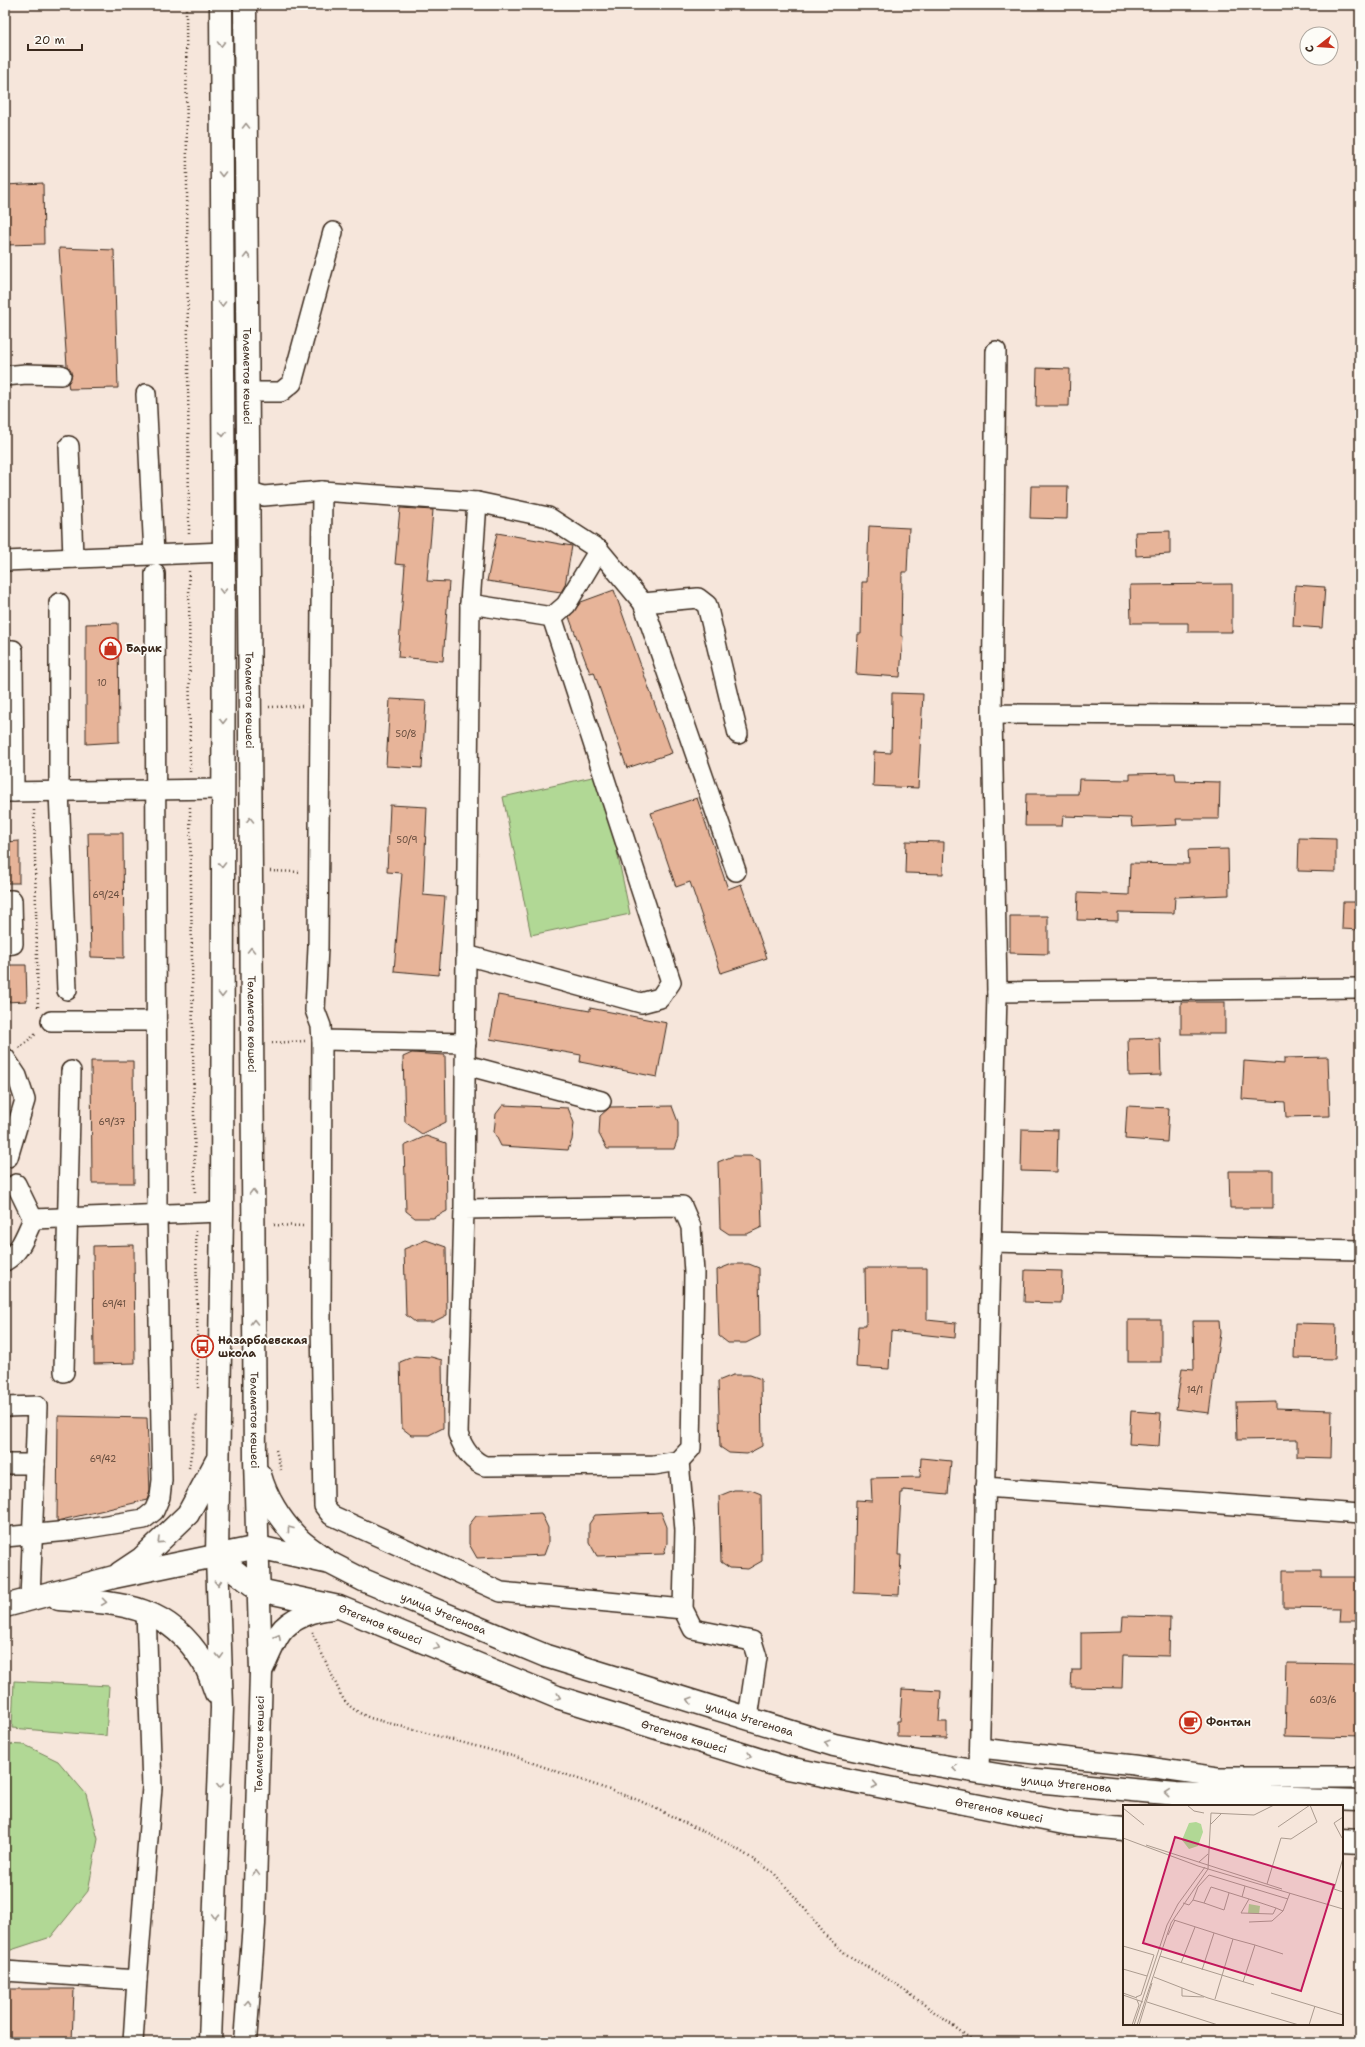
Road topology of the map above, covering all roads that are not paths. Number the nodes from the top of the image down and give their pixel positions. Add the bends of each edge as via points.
1 (221, 5) edge
2 (245, 5) edge
3 (333, 232) dead end
4 (996, 351) dead end
5 (61, 374) dead end
6 (5, 376) edge
7 (247, 392) junction
8 (146, 394) dead end
9 (70, 446) dead end
10 (248, 491) junction
11 (322, 491) junction
12 (477, 502) junction
13 (599, 550) junction
14 (224, 552) junction
15 (249, 552) junction
16 (154, 555) junction
17 (73, 558) junction
18 (5, 560) edge
19 (155, 574) dead end
20 (59, 603) dead end
21 (643, 603) junction
22 (470, 604) junction
23 (552, 617) junction
24 (5, 650) edge
25 (9, 677) edge
26 (992, 714) junction
27 (1360, 716) edge
28 (738, 734) dead end
29 (222, 789) junction
30 (154, 790) junction
31 (60, 791) junction
32 (9, 792) edge
33 (736, 871) dead end
34 (5, 900) edge
35 (5, 945) edge
36 (466, 955) junction
37 (1360, 988) edge
38 (67, 990) dead end
39 (997, 992) junction
40 (156, 1020) junction
41 (52, 1021) road end
42 (322, 1040) junction
43 (466, 1043) junction
44 (6, 1058) edge
45 (466, 1065) junction
46 (71, 1071) dead end
47 (601, 1101) dead end
48 (7, 1155) edge
49 (11, 1184) edge
50 (464, 1209) junction
51 (222, 1212) junction
52 (157, 1214) junction
53 (68, 1218) junction
54 (33, 1219) junction
55 (991, 1242) junction
56 (1360, 1250) edge
57 (5, 1261) edge
58 (64, 1372) dead end
59 (5, 1407) edge
60 (218, 1459) junction
61 (255, 1459) junction
62 (679, 1461) junction
63 (5, 1464) edge
64 (35, 1464) junction
65 (985, 1487) junction
66 (1360, 1514) edge
67 (32, 1535) junction
68 (5, 1537) edge
69 (258, 1547) junction
70 (217, 1557) junction
71 (330, 1563) junction
72 (114, 1577) junction
73 (259, 1590) junction
74 (34, 1599) junction
75 (5, 1606) edge
76 (339, 1607) junction
77 (146, 1610) junction
78 (683, 1610) junction
79 (261, 1672) junction
80 (222, 1708) junction
81 (748, 1718) junction
82 (980, 1748) junction
83 (979, 1772) junction
84 (1360, 1777) edge
85 (1360, 1800) edge
86 (1123, 1829) edge
87 (1343, 1841) edge
88 (1360, 1842) edge
89 (5, 1971) edge
90 (137, 1980) junction
91 (133, 2042) edge
92 (210, 2042) edge
93 (245, 2042) edge

1 -> 14 main road
7 -> 2 main road, Төлеметов көшесі
3 - 7 street via 292,383 280,392
4 - 26 street
5 - 6 street
7 - 10 main road, Төлеметов көшесі
8 - 16 street
9 - 17 street
10 - 11 street via 264,496
10 - 15 main road, Төлеметов көшесі
11 - 12 street
11 - 42 street via 316,1010
12 - 13 street via 548,517
12 - 22 street
13 - 21 street
13 - 23 street via 566,605
14 - 15 main road
14 - 16 street
14 -> 29 main road
61 -> 15 main road, Төлеметов көшесі
16 - 17 street
17 - 18 street
19 - 30 street
20 - 31 street
21 - 28 street via 698,598 707,605
21 - 33 street
22 - 23 street
22 - 36 street
23 - 36 street via 671,982 660,998 641,1003
24 - 25 street via 13,650
25 - 32 street
26 - 27 street
26 - 39 street
29 - 30 street
29 -> 51 main road
30 - 31 street
30 - 40 street
31 - 32 street
31 - 38 street
34 - 35 street via 12,900 14,944
36 - 43 street
37 - 39 street
39 - 55 street
40 - 41 street
40 - 52 street
42 - 43 street
42 - 78 street via 324,1506 331,1515 501,1592
43 - 45 street
44 - 48 street via 18,1076 25,1100
45 - 47 street
45 - 50 street
46 - 53 street
48 - 49 street
49 - 54 street
50 - 62 street via 458,1434 470,1456 485,1466 654,1466
50 - 62 street via 682,1206 691,1227 694,1296 691,1448
51 - 52 street
51 - 60 main road
52 - 53 street
52 - 67 street via 162,1480 160,1497 154,1511 144,1520
53 - 54 street
53 - 58 street
54 - 57 street via 20,1246
55 - 56 street
55 - 65 street
59 - 64 street via 37,1406
60 - 70 main road
60 -> 72 main road via 188,1514 141,1559
61 - 69 main road, Төлеметов көшесі
71 -> 61 main road via 296,1536 276,1510 263,1488
62 - 78 street via 685,1530
63 - 64 street
64 - 67 street
65 - 66 street
65 - 82 street
67 - 68 street
67 - 74 street
69 - 70 main road, улица Утегенова
69 - 71 main road, улица Утегенова
69 - 73 main road, Төлеметов көшесі
70 - 72 main road, улица Утегенова
70 - 73 main road
70 -> 80 main road
81 -> 71 main road, улица Утегенова via 546,1656 363,1580
72 - 74 main road
73 - 76 main road, Өтегенов көшесі
73 - 79 main road, Төлеметов көшесі
74 - 75 main road
74 -> 77 main road via 104,1602
79 -> 76 main road via 281,1631 316,1609
76 -> 86 main road, Өтегенов көшесі via 557,1697 783,1767 1069,1824
77 - 80 main road via 182,1635 204,1662
77 - 90 street via 152,1787
78 - 81 street via 693,1630 752,1641 757,1657
93 -> 79 main road, Төлеметов көшесі via 254,1924
80 -> 92 main road
83 -> 81 main road, улица Утегенова via 834,1745
82 - 83 street
82 - 84 street via 1218,1777
85 -> 83 main road, улица Утегенова via 1176,1794 1035,1781
87 - 88 main road
89 - 90 street
90 - 91 street

